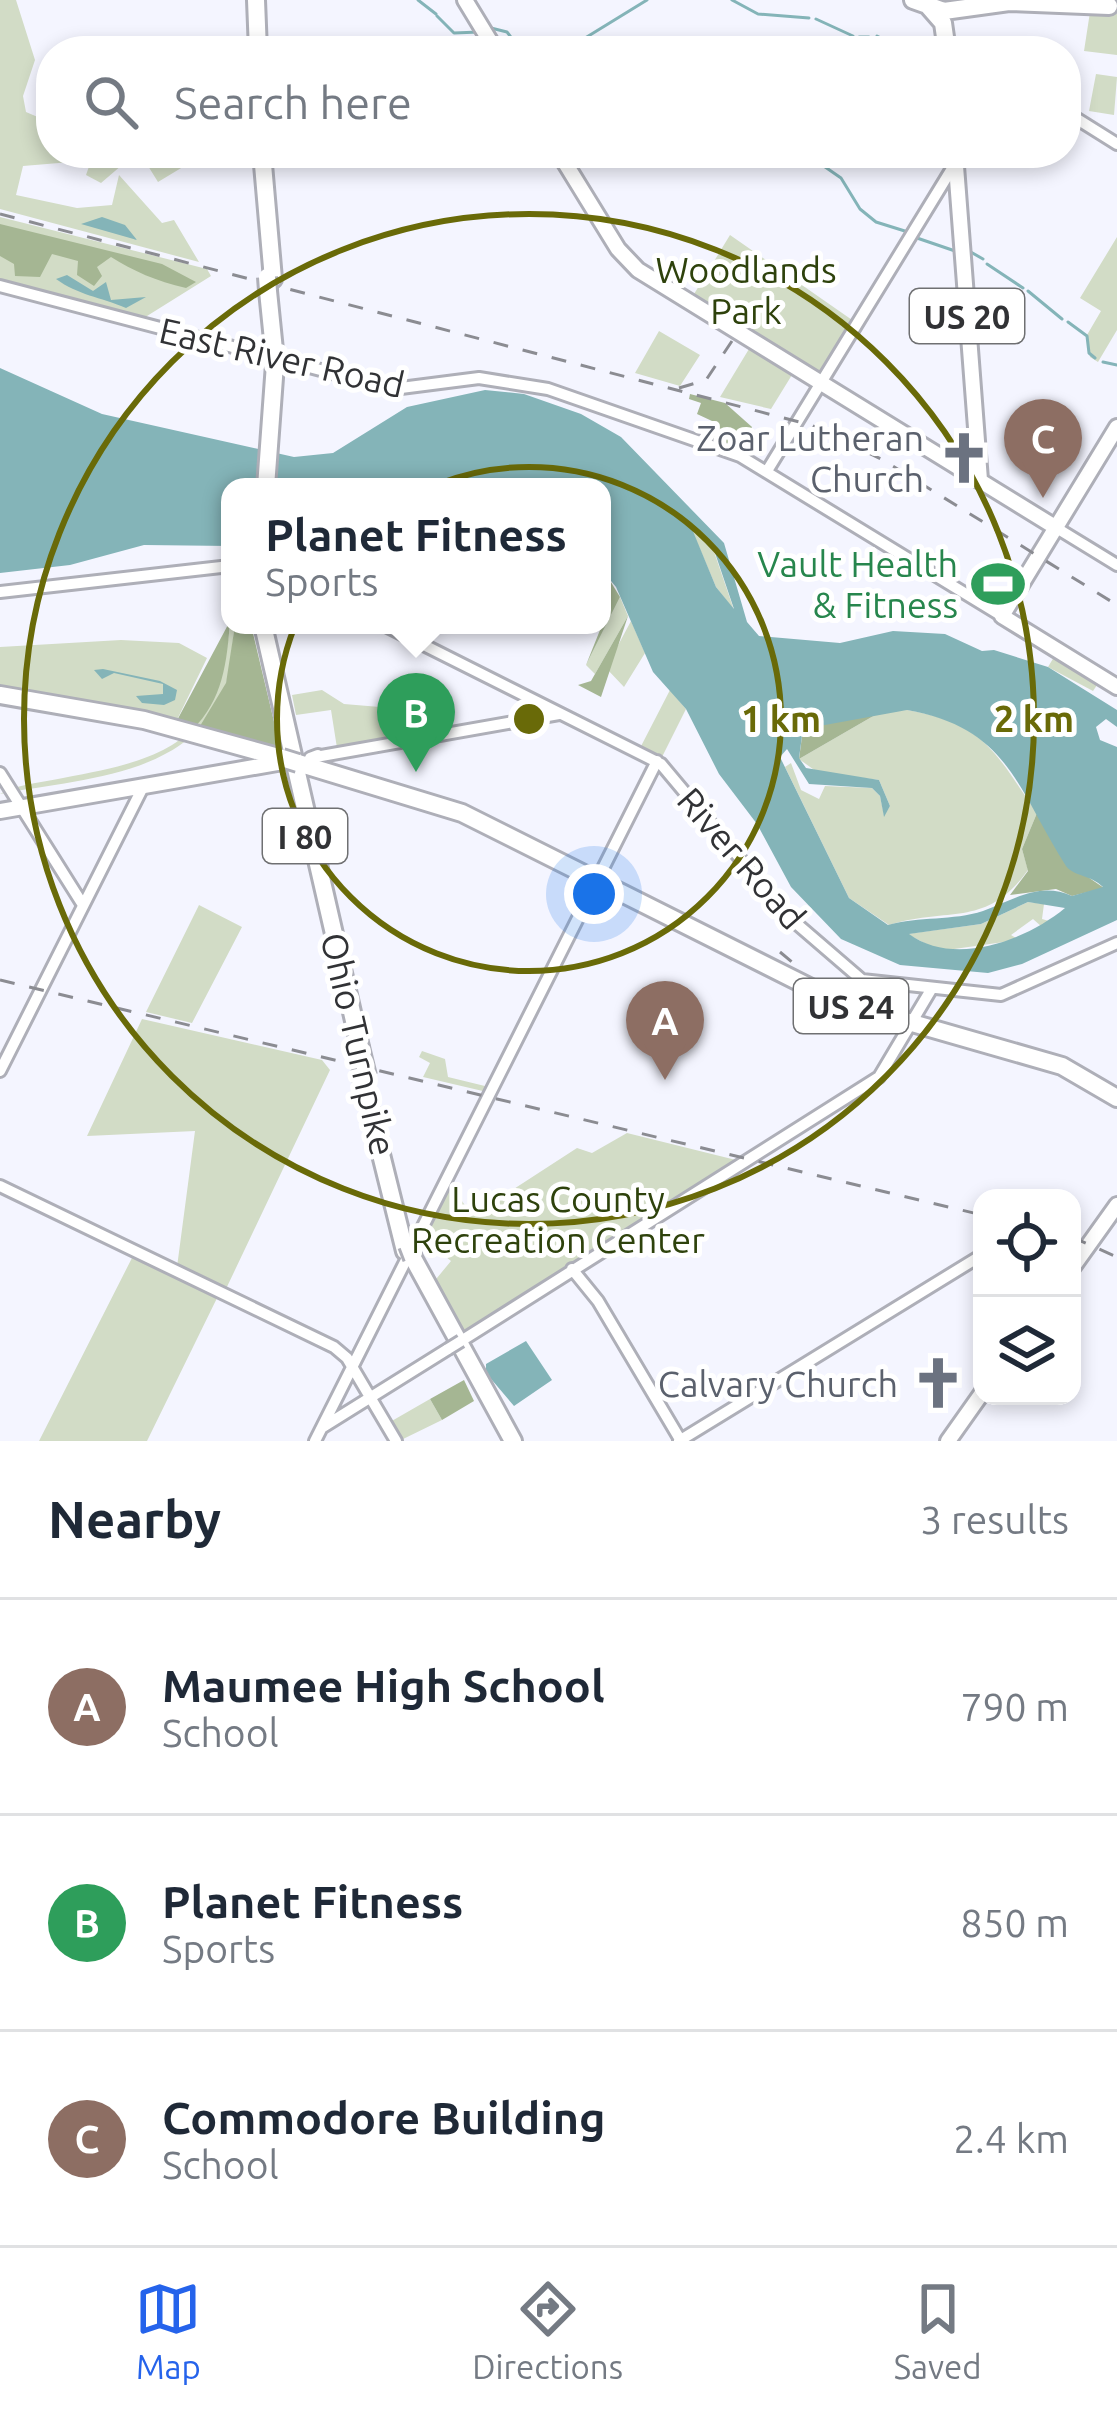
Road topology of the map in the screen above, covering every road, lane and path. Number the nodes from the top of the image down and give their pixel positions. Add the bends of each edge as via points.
1 (253, 0) edge
2 (465, 0) edge
3 (1042, 0) edge
4 (938, 5) edge
5 (1113, 6) edge
6 (254, 36) edge
7 (487, 36) edge
8 (946, 36) edge
9 (947, 36) edge
10 (1081, 121) edge
11 (1117, 143) edge
12 (260, 168) edge
13 (569, 168) edge
14 (952, 168) edge
15 (958, 168) edge
16 (0, 286) edge
17 (821, 383) junction
18 (1117, 428) edge
19 (767, 471) junction
20 (975, 477) junction
21 (269, 478) edge
22 (1055, 527) junction
23 (1117, 565) edge
24 (221, 567) edge
25 (0, 592) edge
26 (1001, 616) junction
27 (262, 634) edge
28 (402, 634) edge
29 (1117, 687) edge
30 (0, 692) edge
31 (561, 713) junction
32 (291, 761) junction
33 (657, 761) junction
34 (338, 765) junction
35 (0, 773) edge
36 (139, 789) junction
37 (418, 790) dead end
38 (445, 803) junction
39 (21, 807) junction
40 (0, 811) edge
41 (598, 879) junction
42 (83, 905) junction
43 (1114, 943) edge
44 (932, 988) junction
45 (909, 1022) junction
46 (0, 1071) edge
47 (1117, 1096) edge
48 (0, 1186) edge
49 (1117, 1205) edge
50 (410, 1254) junction
51 (1081, 1255) edge
52 (973, 1261) edge
53 (574, 1268) junction
54 (352, 1367) junction
55 (370, 1397) junction
56 (974, 1405) edge
57 (321, 1428) junction
58 (315, 1441) edge
59 (396, 1441) edge
60 (510, 1441) edge
61 (680, 1441) edge
62 (948, 1441) edge

1 - 6 highway
2 - 7 main road
3 - 5 highway
4 - 5 highway
4 - 8 highway
4 - 9 main road
10 - 11 street
12 - 21 highway via 278,358
13 - 17 main road via 633,266
14 - 17 street
15 - 20 main road, US 20
16 - 19 street, East River Road via 393,389 476,378 524,383
17 - 19 street
17 - 20 main road
18 - 22 main road
19 - 26 street, East River Road
20 - 22 main road
22 - 23 street
22 - 26 main road
24 - 25 street
26 - 29 main road
27 - 50 highway, Ohio Turnpike / I 80, bridge
28 - 31 street, River Road
30 - 32 highway via 72,698
31 - 33 street, River Road
31 - 34 street
32 - 34 highway, US 24
32 - 36 main road, US 24
32 - 41 highway, US 24 via 462,813
33 - 41 street
33 - 44 street, River Road via 790,918 847,969 866,982
34 - 38 highway, US 24
35 - 39 street
36 - 39 main road, US 24
36 - 42 street
37 - 38 highway
38 - 41 highway, US 24
39 - 40 main road, US 24
39 - 42 street
41 - 45 highway, US 24 via 804,984
41 - 50 street
42 - 46 street
43 - 44 street, River Road via 1006,994
44 - 45 street
45 - 47 highway, US 24 via 1065,1064
45 - 53 street via 879,1077
48 - 54 street via 328,1343
49 - 51 main road
50 - 54 street
50 - 60 highway, Ohio Turnpike / I 80
52 - 61 street
53 - 55 street, bridge
53 - 61 street
54 - 55 street
54 - 57 street
55 - 57 street
55 - 59 street
56 - 62 main road
57 - 58 street

